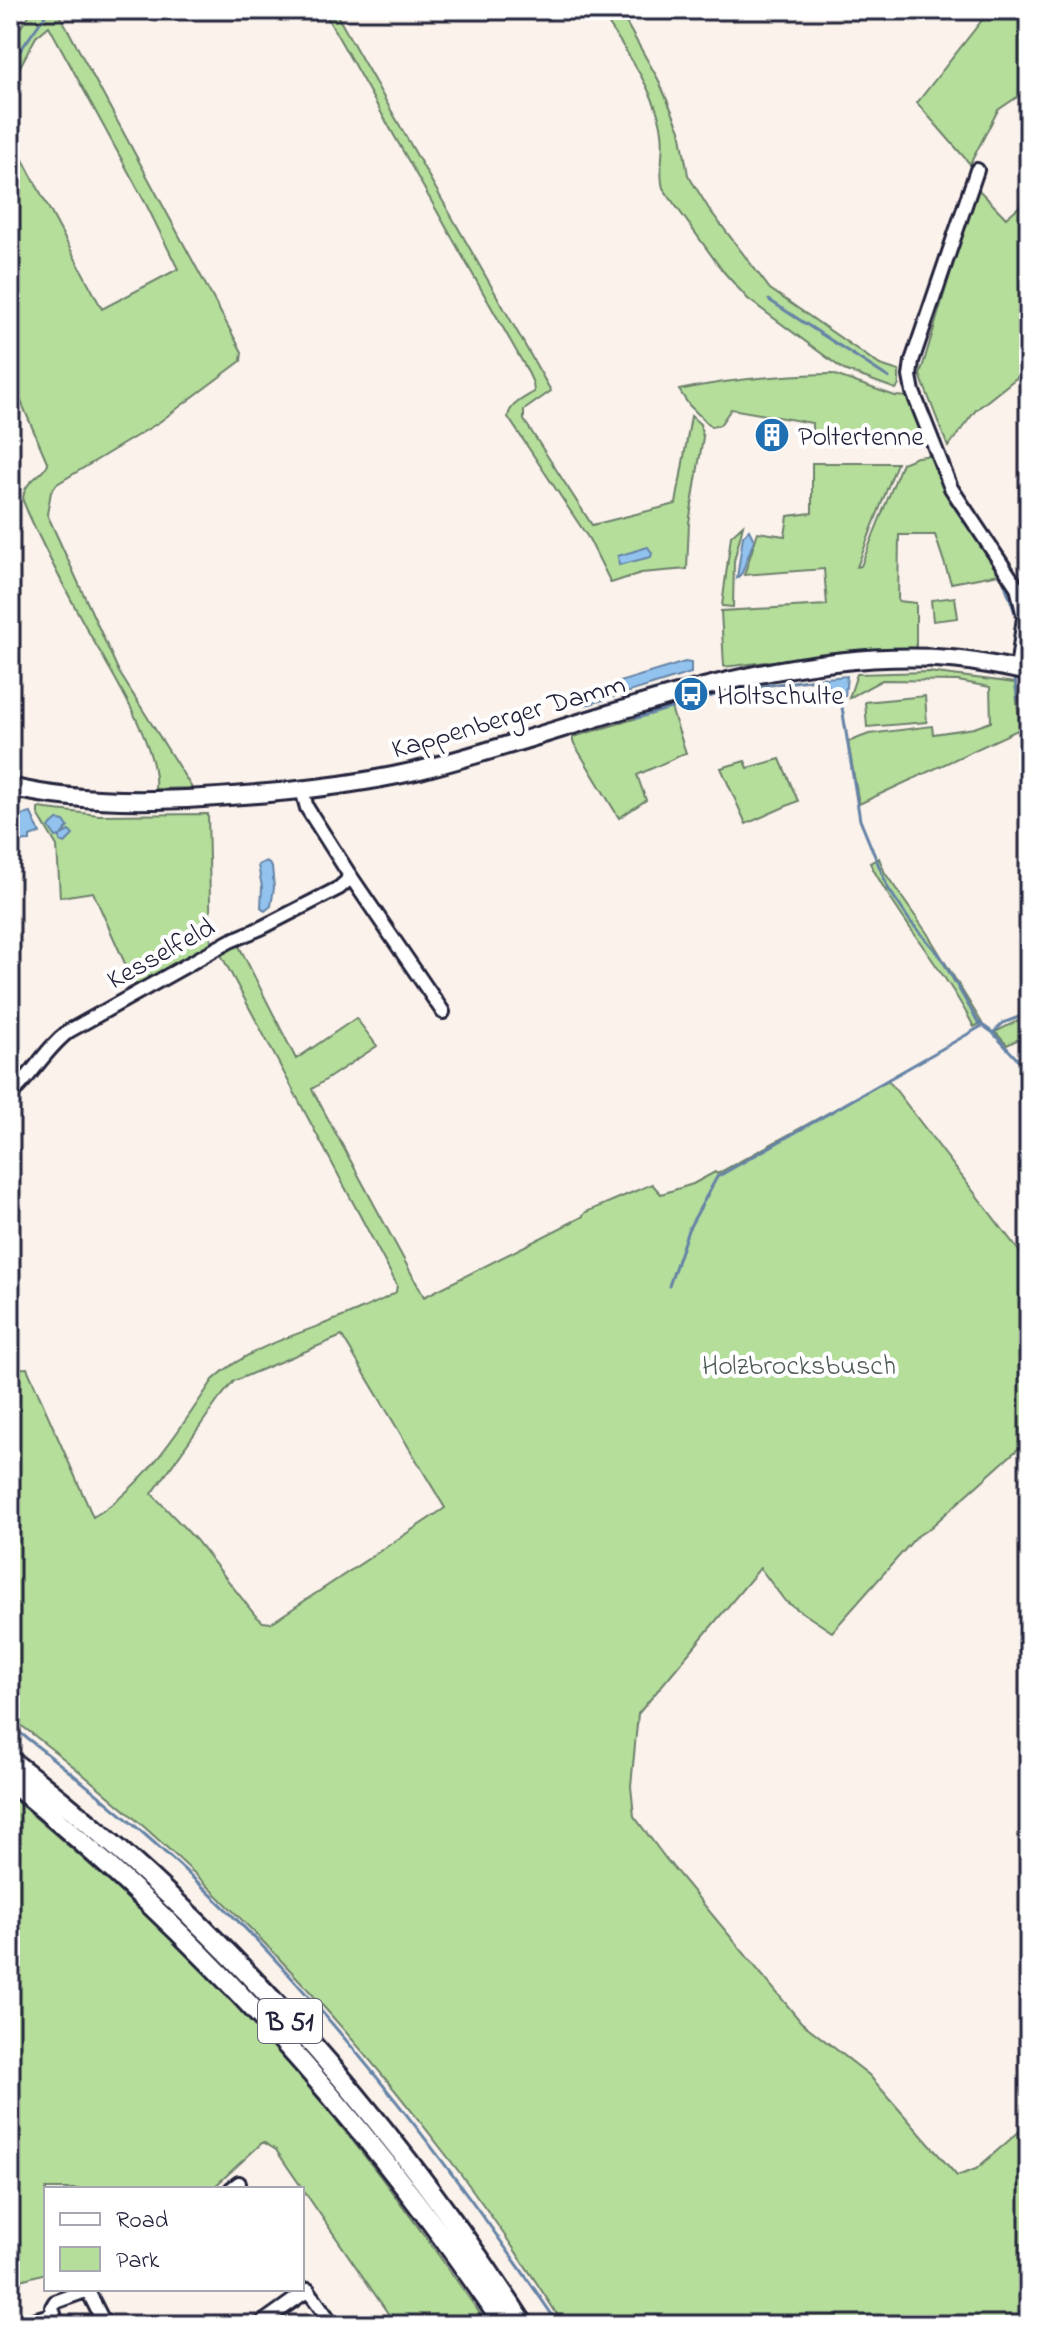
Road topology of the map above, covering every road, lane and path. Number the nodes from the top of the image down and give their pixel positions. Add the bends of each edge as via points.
1 (977, 170) dead end
2 (1023, 671) edge
3 (10, 787) edge
4 (302, 790) junction
5 (349, 874) junction
6 (443, 1012) dead end
7 (10, 1095) edge
8 (10, 1760) edge
9 (10, 1781) edge
10 (85, 2291) edge
11 (88, 2291) edge
12 (56, 2319) edge
13 (16, 2325) edge
14 (105, 2325) edge
15 (259, 2325) edge
16 (333, 2325) edge
17 (504, 2325) edge
18 (524, 2325) edge

1 - 2 street, Kappenberger Damm via 910,376 951,488 1017,587 1024,617
2 - 4 main road, Kappenberger Damm via 920,658 768,671 415,771
3 - 4 main road, Kappenberger Damm via 132,800
4 - 5 street via 307,808
5 - 6 street
5 - 7 street, Kesselfeld via 339,888 230,941 69,1031
8 - 18 highway, B 51 via 137,1866 289,2019 409,2164
9 - 17 highway, B 51 via 127,1880 275,2030 396,2176
10 - 12 street via 55,2302
11 - 14 street
12 - 13 street
15 - 16 street via 308,2290

